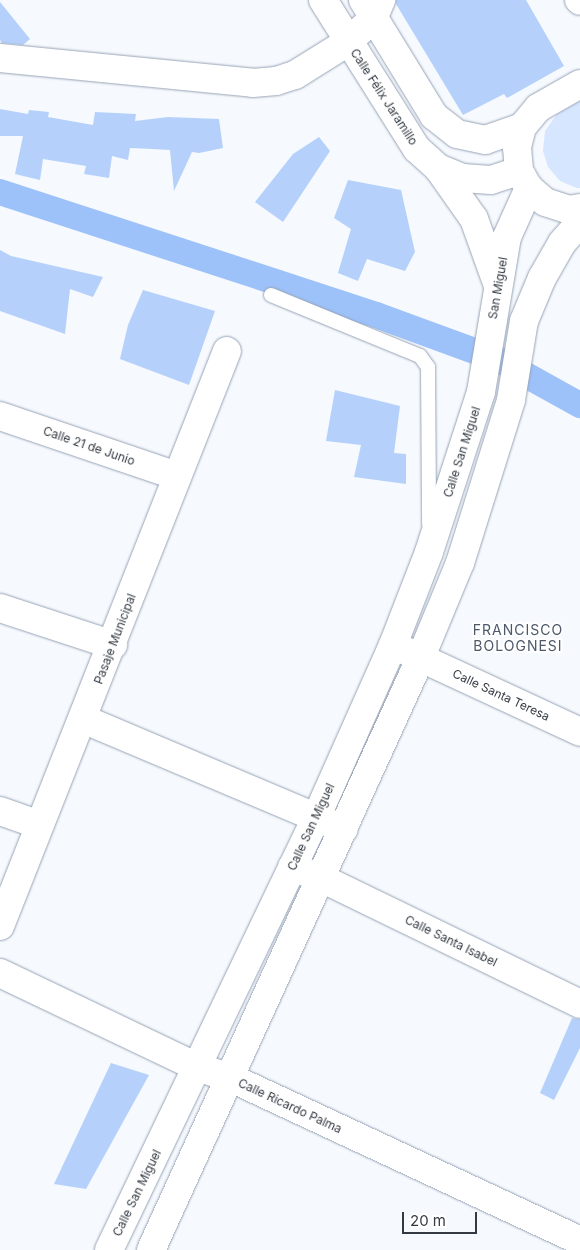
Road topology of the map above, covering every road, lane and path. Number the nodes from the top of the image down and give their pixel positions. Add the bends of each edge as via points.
1 (323, 0) edge
2 (372, 6) edge
3 (348, 42) junction
4 (0, 58) edge
5 (580, 84) edge
6 (522, 127) junction
7 (438, 168) junction
8 (524, 179) junction
9 (580, 208) edge
10 (580, 222) edge
11 (497, 284) junction
12 (271, 295) dead end
13 (227, 351) dead end
14 (481, 392) joint
15 (0, 416) edge
16 (177, 476) junction
17 (430, 552) junction
18 (0, 608) edge
19 (113, 645) junction
20 (392, 645) junction
21 (421, 657) junction
22 (83, 719) junction
23 (580, 732) edge
24 (0, 811) edge
25 (316, 818) junction
26 (40, 825) junction
27 (344, 830) junction
28 (292, 867) junction
29 (321, 878) junction
30 (0, 926) edge
31 (0, 974) edge
32 (580, 1004) edge
33 (197, 1067) junction
34 (231, 1078) junction
35 (580, 1241) edge
36 (109, 1250) edge
37 (151, 1250) edge

1 - 3 street, Calle Félix Jaramillo
2 - 3 street
2 - 6 street via 434,116 457,134 485,140
3 - 4 street via 295,75 253,83
3 - 7 street, Calle Félix Jaramillo via 417,149
5 - 6 street via 538,108
6 - 8 street via 517,147
7 - 8 street, Calle Félix Jaramillo via 463,178
7 - 11 street via 474,219
8 - 9 street via 545,202 569,210
8 - 11 street, San Miguel
10 - 21 street via 562,243 542,278 524,321 511,400 460,563
11 - 14 street, San Miguel
12 - 17 lane via 420,356 428,367
13 - 16 street, Pasaje Municipal
14 - 17 street, Calle San Miguel
15 - 16 street, Calle 21 de Junio
16 - 19 street, Pasaje Municipal
17 - 20 street, Calle San Miguel
18 - 19 street
19 - 22 street, Pasaje Municipal
20 - 21 street, Calle Santa Teresa
20 - 25 street, Calle San Miguel
21 - 23 street, Calle Santa Teresa
21 - 27 street
22 - 25 street
22 - 26 street, Pasaje Municipal
24 - 26 street
25 - 27 street
25 - 28 street, Calle San Miguel
26 - 30 street, Pasaje Municipal
27 - 29 street
28 - 29 street, Calle Santa Isabel
28 - 33 street, Calle San Miguel
29 - 32 street, Calle Santa Isabel
29 - 34 street
31 - 33 street, Calle Ricardo Palma
33 - 34 street, Calle Ricardo Palma
33 - 36 street, Calle San Miguel
34 - 35 street, Calle Ricardo Palma
34 - 37 street

